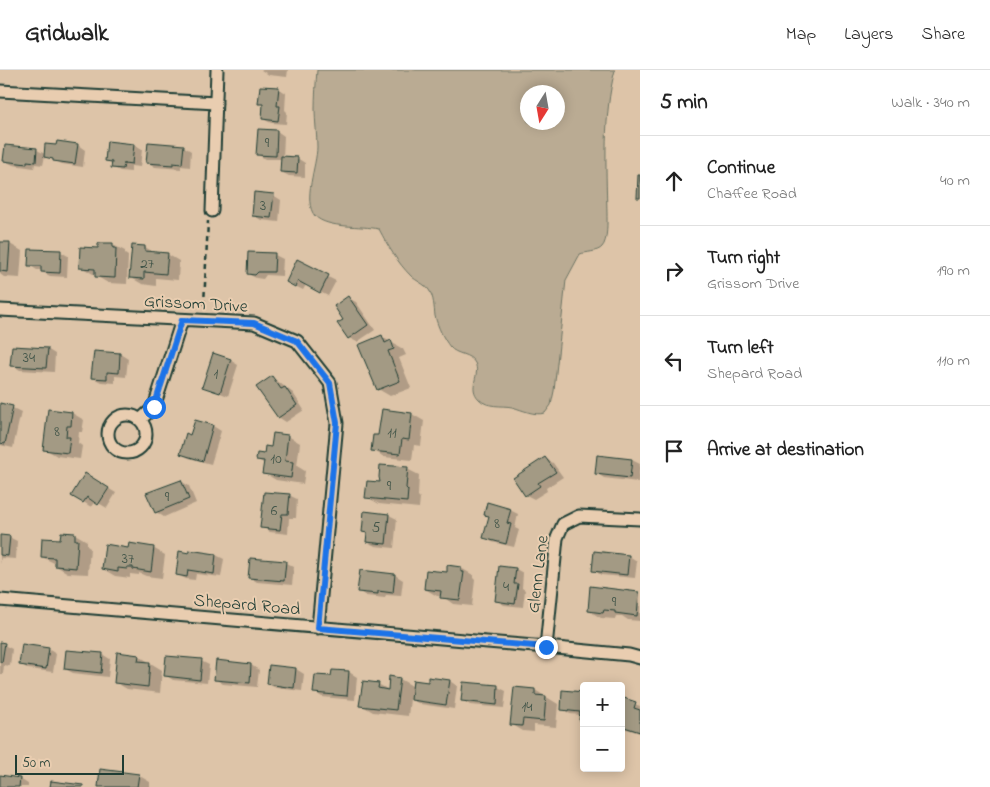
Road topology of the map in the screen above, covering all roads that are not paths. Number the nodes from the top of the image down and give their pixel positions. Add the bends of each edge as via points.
1 (217, 70) edge
2 (0, 91) edge
3 (216, 103) junction
4 (212, 211) road end
5 (0, 310) edge
6 (182, 320) junction
7 (140, 420) dead end
8 (640, 519) edge
9 (0, 600) edge
10 (318, 628) junction
11 (546, 647) junction
12 (640, 658) edge

1 - 3 street
2 - 3 street
3 - 4 street
5 - 6 street, Grissom Drive
6 - 7 street via 154,407
6 - 10 street, Grissom Drive via 254,323 297,341 330,383 337,423
8 - 11 street, Glenn Lane via 580,516 562,524 557,538
9 - 10 street, Shepard Road
10 - 11 street, Shepard Road
11 - 12 street, Shepard Road

